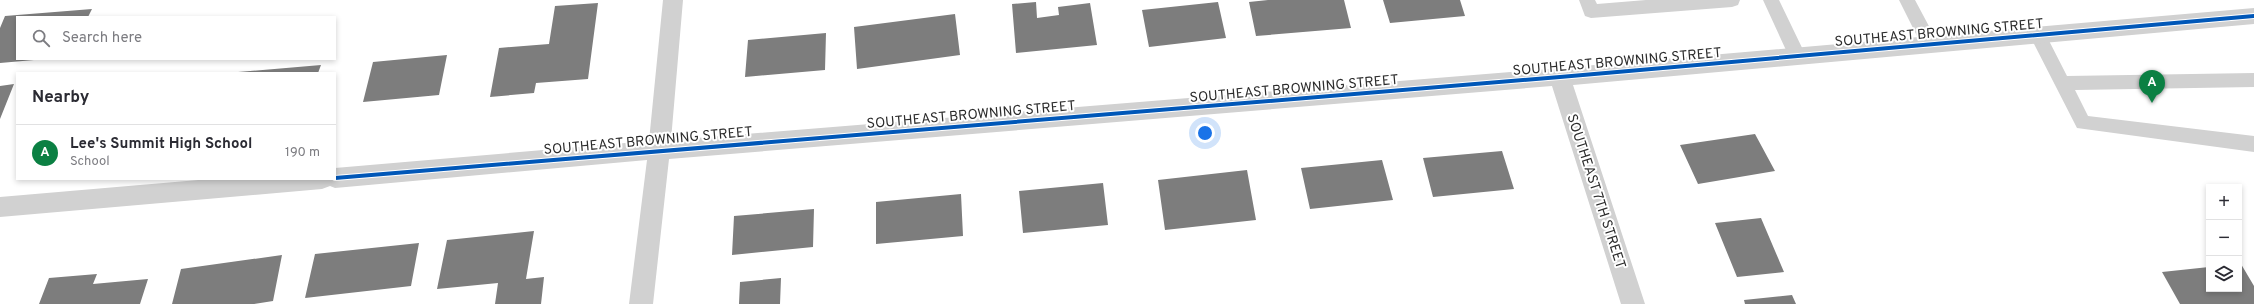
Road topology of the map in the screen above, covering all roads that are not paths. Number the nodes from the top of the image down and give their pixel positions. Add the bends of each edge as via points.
1 (673, 0) edge
2 (1587, 0) edge
3 (1732, 0) edge
4 (1771, 0) edge
5 (1906, 0) edge
6 (2254, 16) edge
7 (2037, 34) junction
8 (1930, 45) junction
9 (1797, 56) junction
10 (1560, 77) junction
11 (2254, 80) edge
12 (2063, 82) junction
13 (2254, 144) edge
14 (659, 150) junction
15 (336, 178) edge
16 (310, 180) edge
17 (0, 207) edge
18 (641, 304) edge
19 (1633, 304) edge

1 - 14 street
2 - 3 lane via 1591,11
4 - 9 lane
5 - 8 lane
6 - 7 street, SOUTHEAST BROWNING STREET
7 - 8 street, SOUTHEAST BROWNING STREET
7 - 12 lane
8 - 9 street, SOUTHEAST BROWNING STREET
9 - 10 street, SOUTHEAST BROWNING STREET
10 - 14 street, SOUTHEAST BROWNING STREET
10 - 19 street, SOUTHEAST 7TH STREET
11 - 12 lane
12 - 13 lane via 2083,123
14 - 15 street, SOUTHEAST BROWNING STREET
14 - 18 street
16 - 17 street

